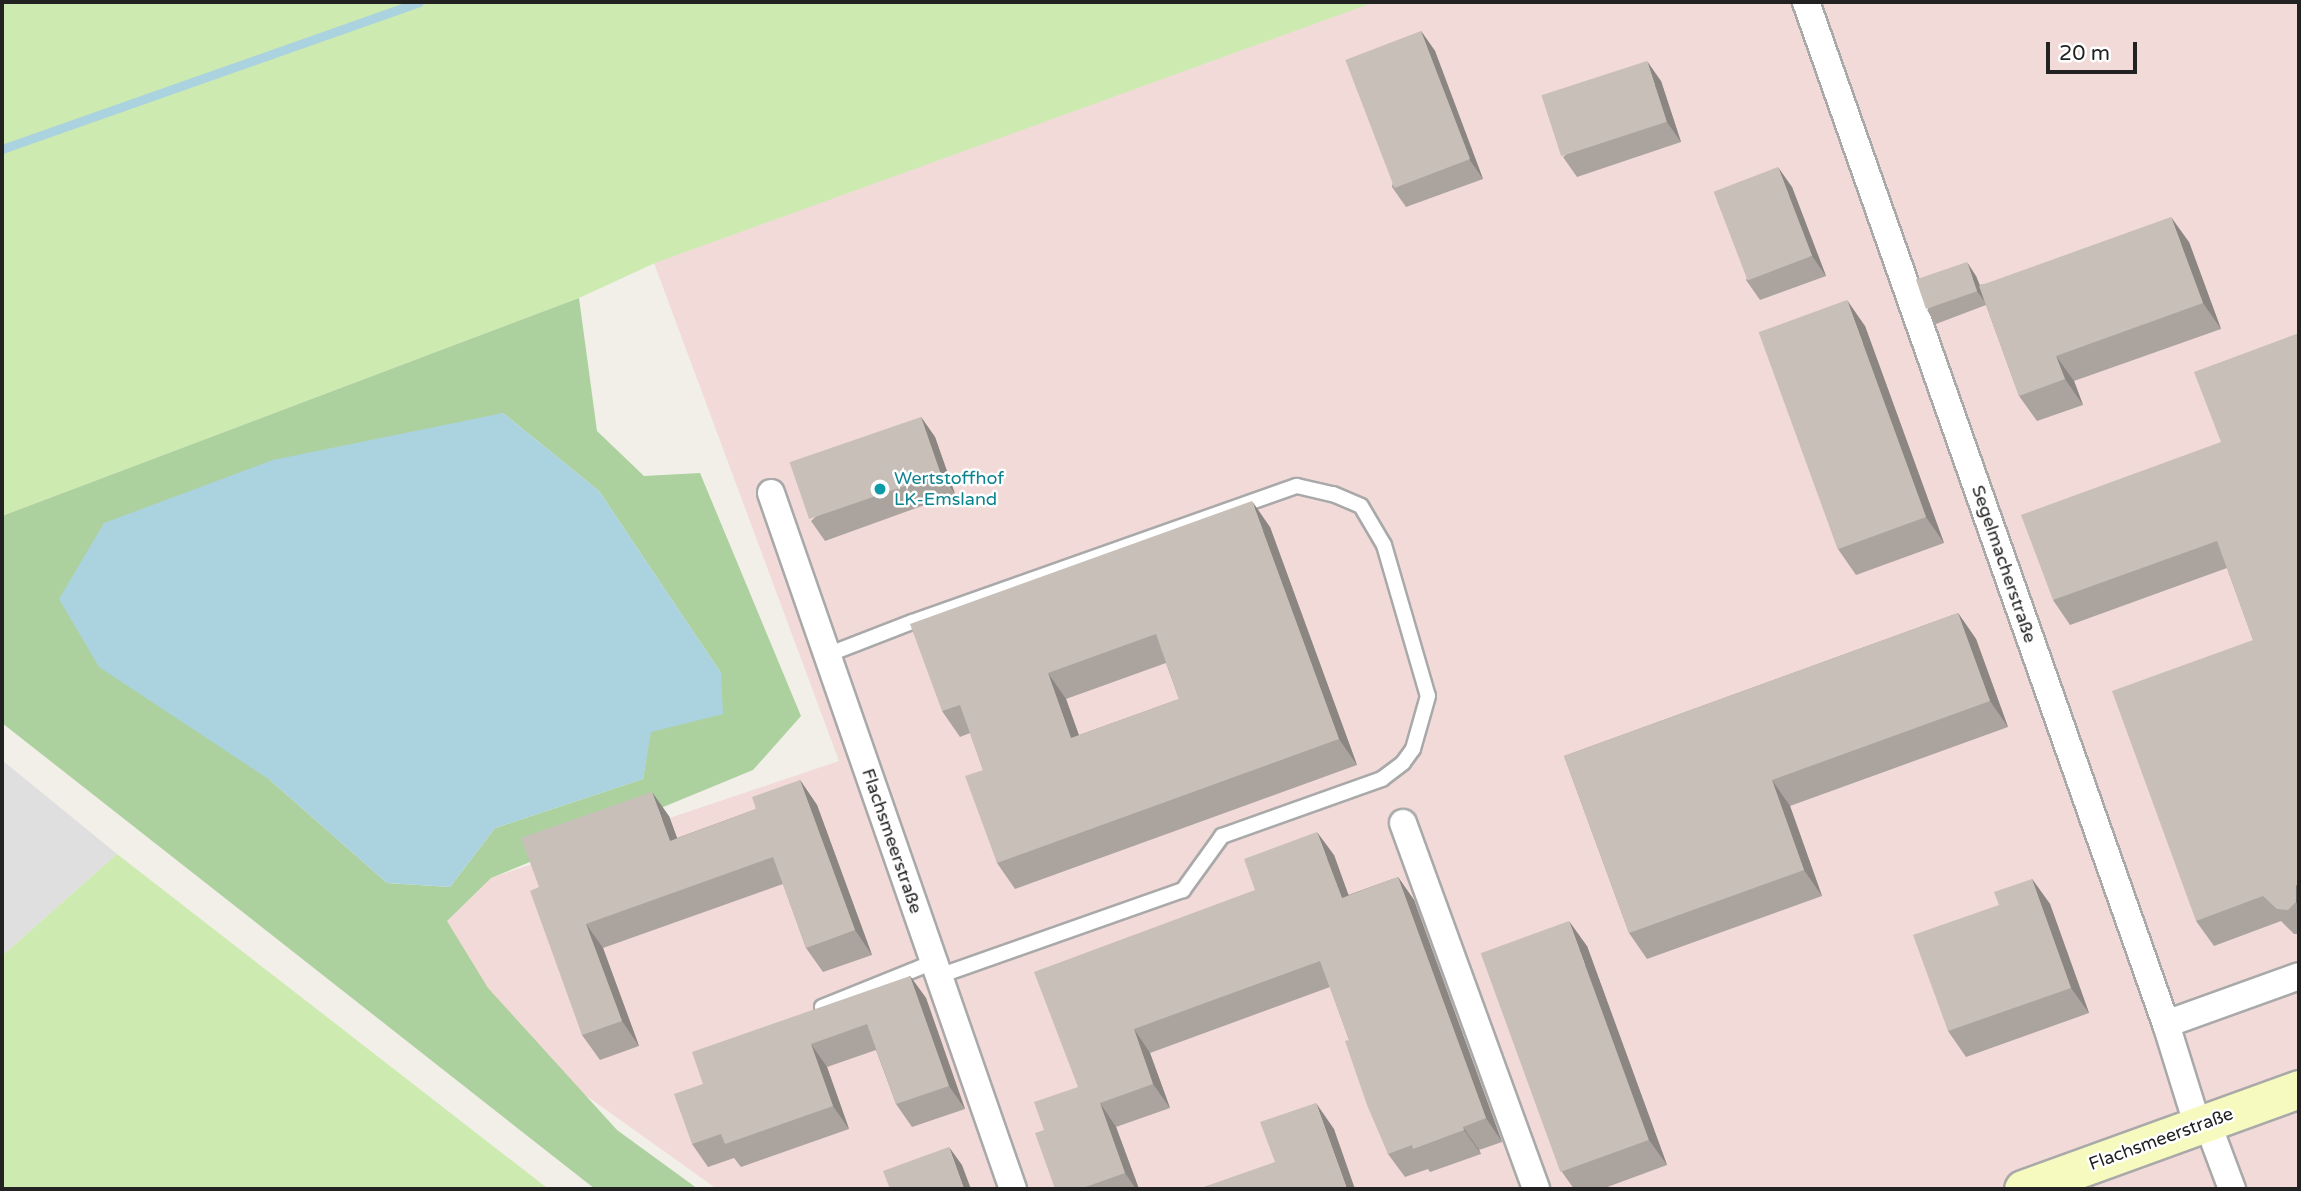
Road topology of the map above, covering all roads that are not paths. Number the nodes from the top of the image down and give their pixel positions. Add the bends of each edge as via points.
1 (1806, 2) edge
2 (771, 493) dead end
3 (827, 655) junction
4 (1403, 823) dead end
5 (937, 969) junction
6 (2299, 976) edge
7 (807, 1013) edge
8 (2165, 1024) junction
9 (2299, 1089) edge
10 (2203, 1124) junction
11 (1013, 1189) edge
12 (1536, 1189) edge
13 (2023, 1189) edge
14 (2232, 1189) edge

1 - 8 street, Segelmacherstraße
2 - 3 street, Flachsmeerstraße
3 - 5 street, Flachsmeerstraße
3 - 5 lane via 1297,486 1361,506 1384,545 1428,696 1413,749 1403,763 1382,779 1222,835 1183,890
4 - 12 street
5 - 7 lane
5 - 11 street, Flachsmeerstraße
6 - 8 street
8 - 10 street, Segelmacherstraße
9 - 10 street, Flachsmeerstraße
10 - 13 street, Flachsmeerstraße
10 - 14 street, Segelmacherstraße

